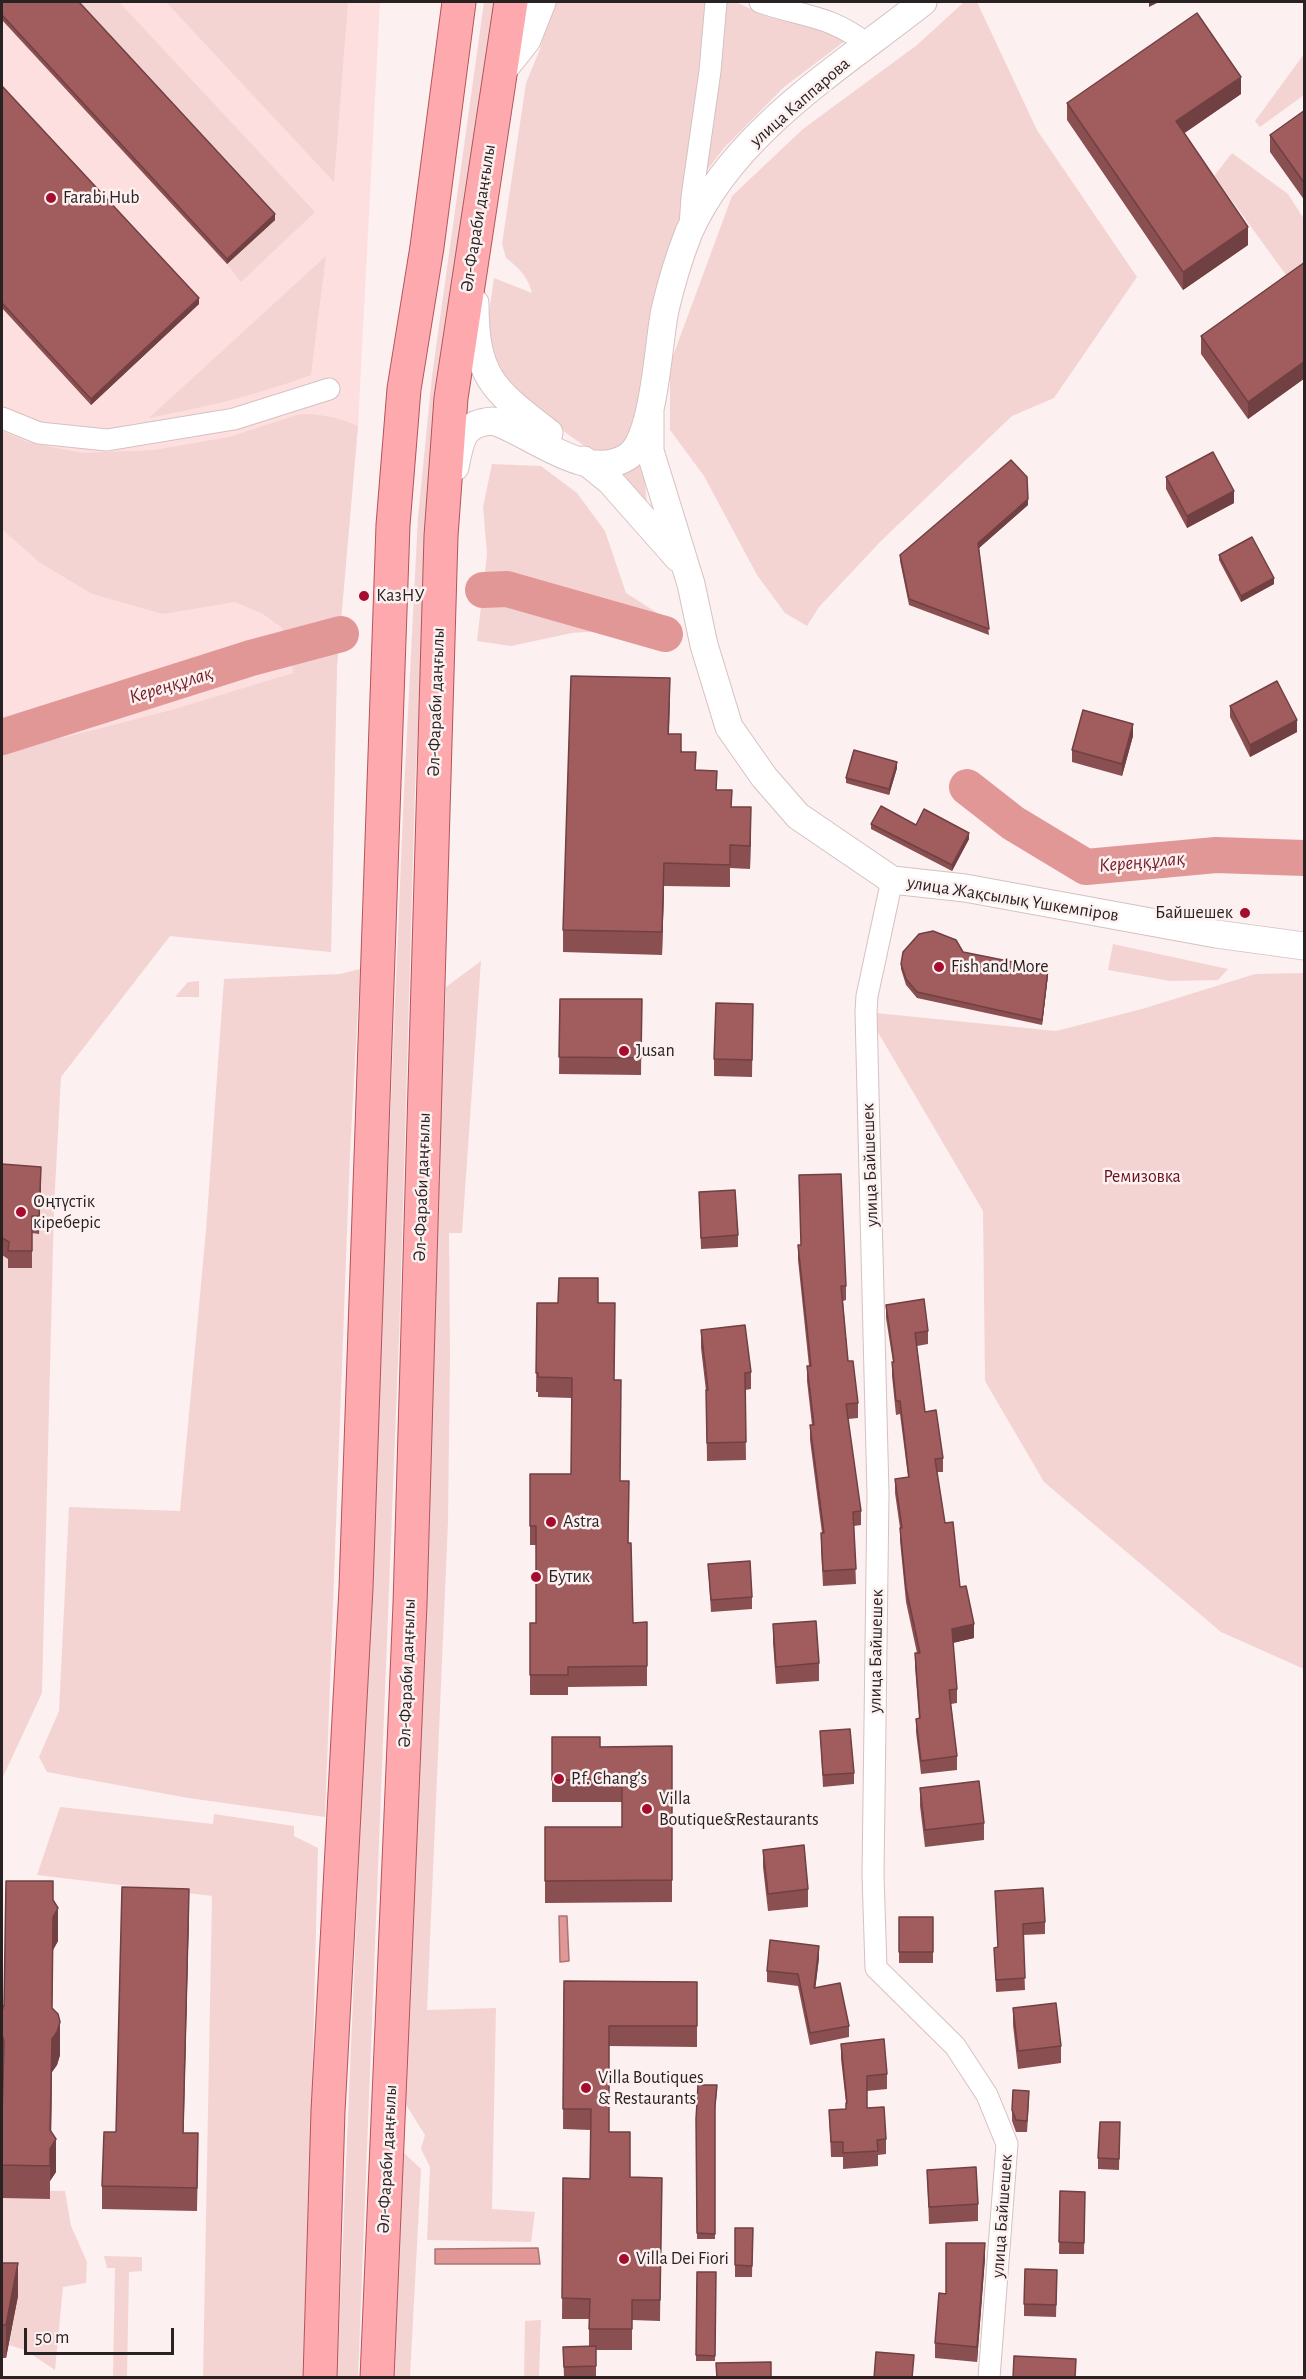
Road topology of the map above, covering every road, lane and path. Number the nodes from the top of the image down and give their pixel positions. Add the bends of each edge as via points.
1 (459, 2) edge
2 (511, 2) edge
3 (542, 2) edge
4 (716, 2) edge
5 (760, 2) edge
6 (923, 2) edge
7 (868, 45) junction
8 (500, 74) junction
9 (690, 231) junction
10 (476, 235) junction
11 (329, 389) dead end
12 (650, 411) junction
13 (2, 418) edge
14 (629, 457) junction
15 (590, 465) junction
16 (613, 484) junction
17 (441, 536) junction
18 (685, 566) junction
19 (892, 880) junction
20 (1305, 946) edge
21 (320, 2378) edge
22 (377, 2378) edge
23 (989, 2378) edge

1 - 21 main road via 404,389 392,546 356,1588 328,2111
2 - 8 main road, Әл-Фараби даңғылы
3 - 8 street via 527,40
4 - 9 street
5 - 7 street via 832,22
6 - 7 street, улица Каппарова
7 - 9 street, улица Каппарова via 806,92 755,138 730,166
8 - 10 main road, Әл-Фараби даңғылы
9 - 12 street, улица Каппарова via 664,312
10 - 15 street via 475,327 480,361 510,403
10 - 17 main road, Әл-Фараби даңғылы via 452,398
11 - 13 street via 234,419 107,440 39,433
12 - 14 street, улица Каппарова
12 - 18 street via 650,451
14 - 15 street via 612,464
14 - 16 street, улица Каппарова
15 - 16 street, улица Жақсылық Үшкемпіров
15 - 17 street via 493,421 469,427 462,439
16 - 18 street, улица Жақсылық Үшкемпіров
17 - 22 main road, Әл-Фараби даңғылы via 410,1592
18 - 19 street, улица Жақсылық Үшкемпіров via 729,727 798,816
19 - 20 street, улица Жақсылық Үшкемпіров via 965,888 1216,934
19 - 23 street, улица Байшешек via 866,1012 878,1494 873,1875 876,1968 955,2046 987,2095 1007,2144

